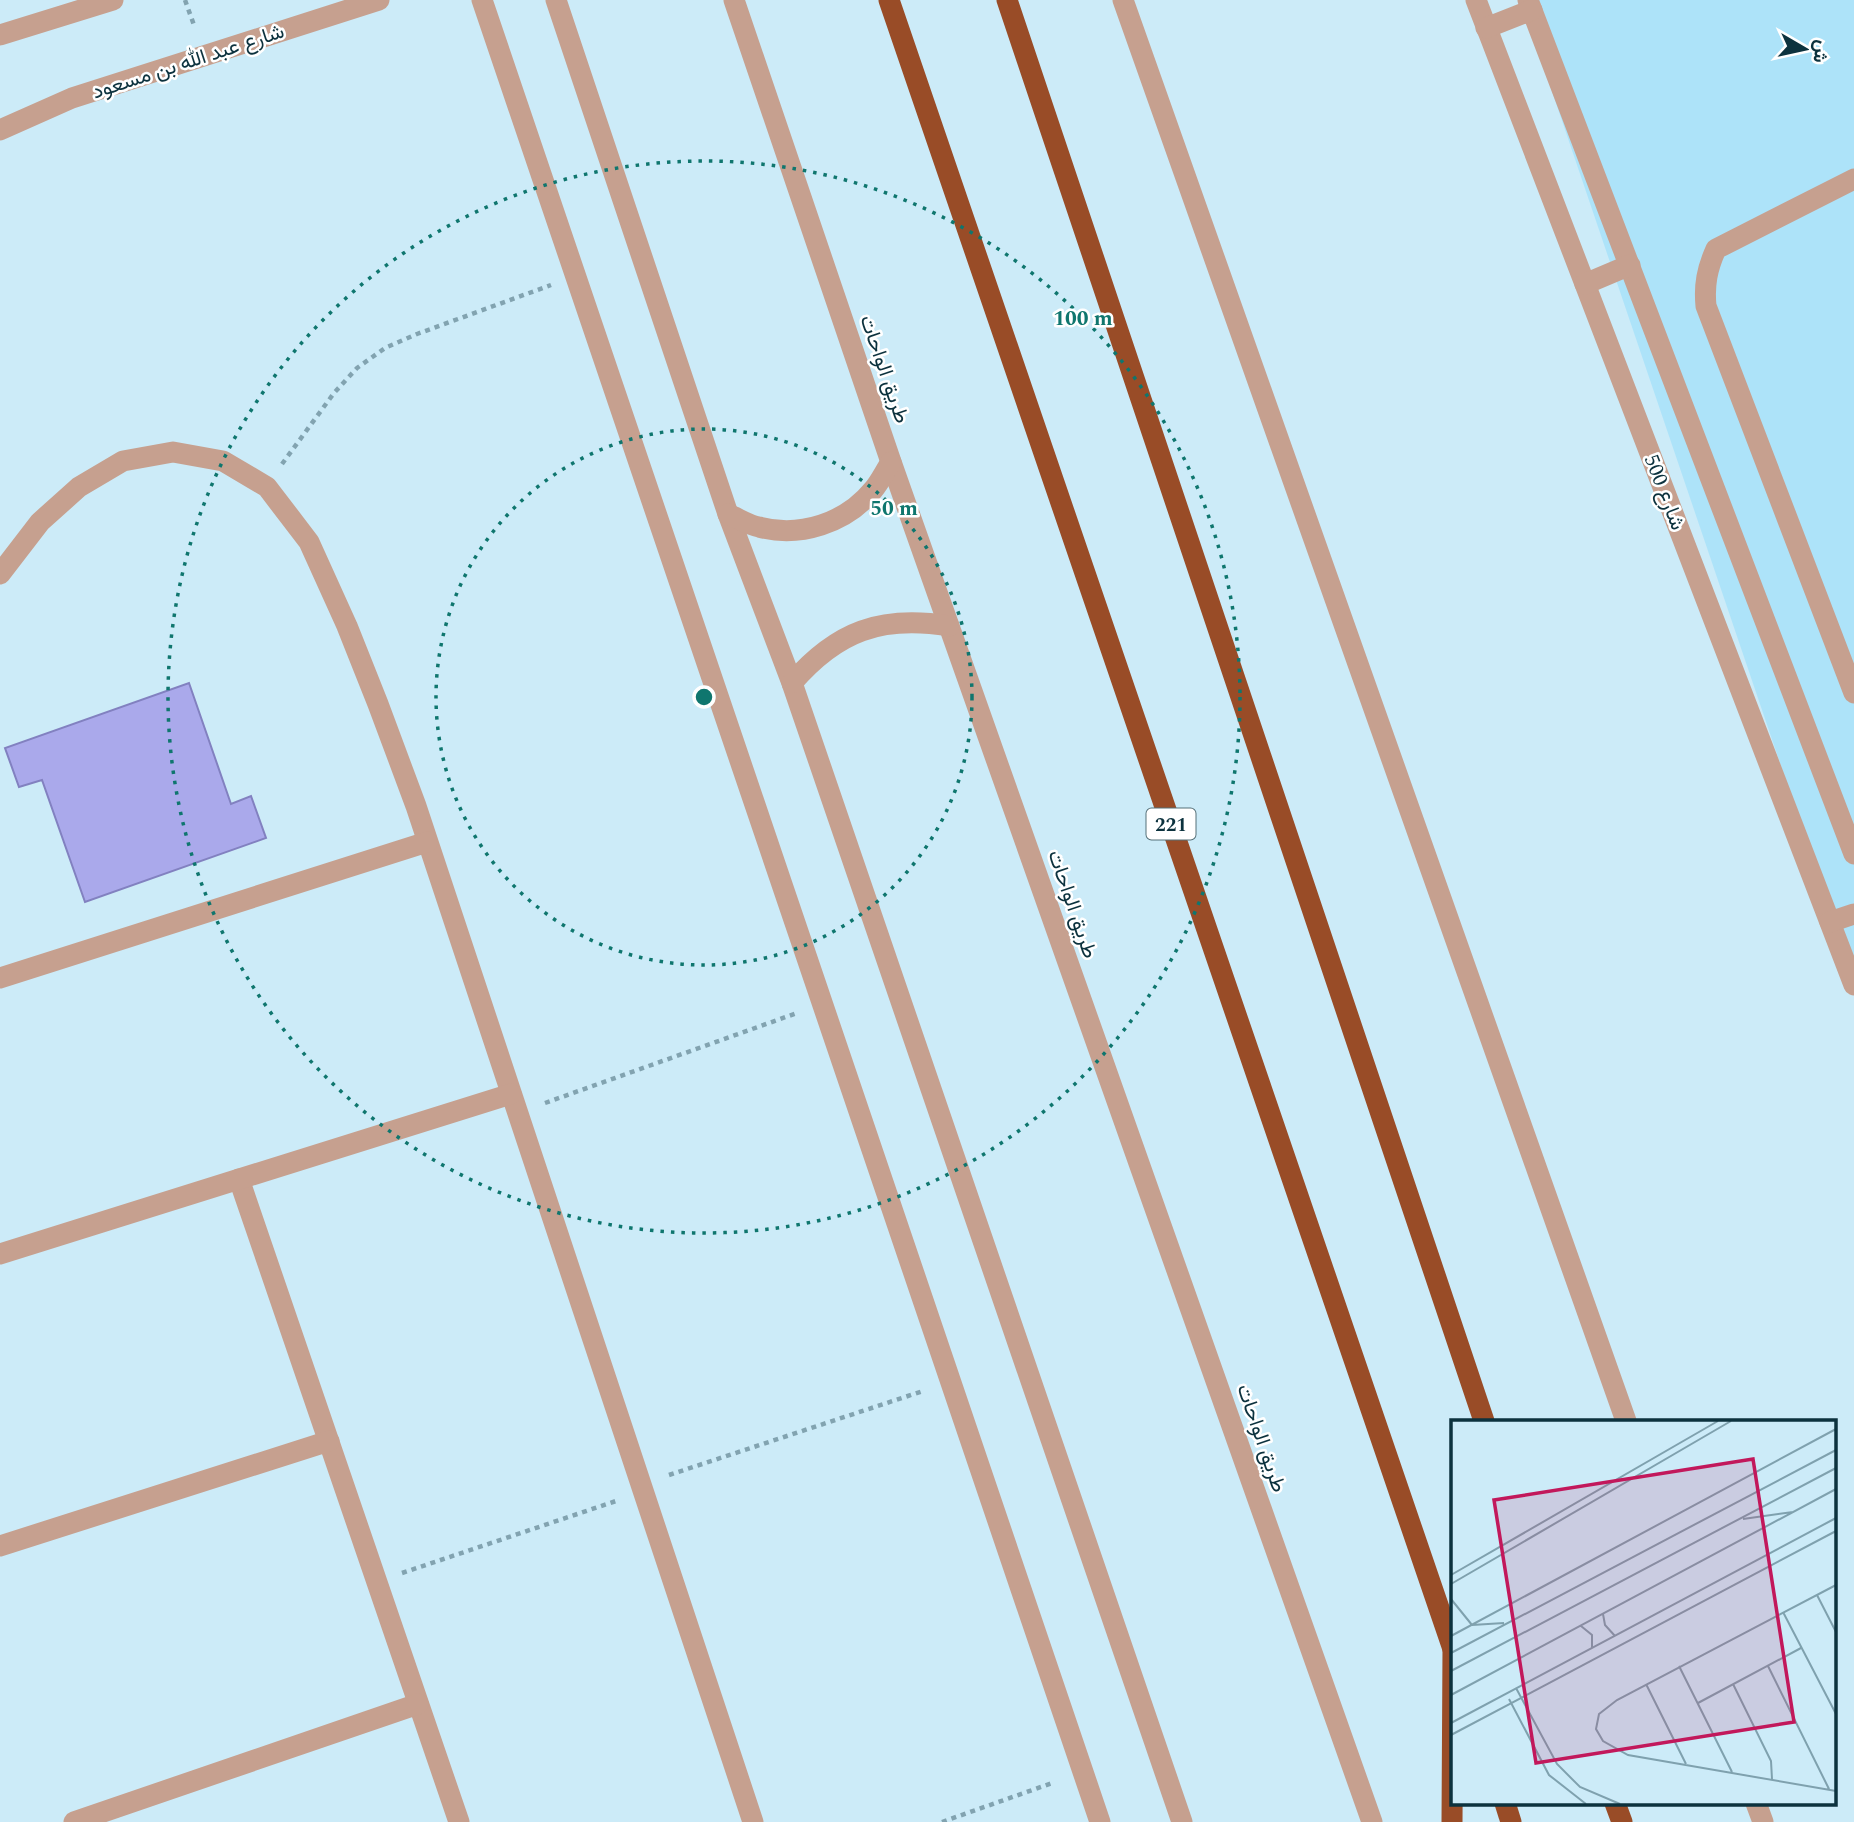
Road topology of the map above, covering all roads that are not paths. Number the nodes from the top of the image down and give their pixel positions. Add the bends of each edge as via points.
1 (113, 0) edge
2 (379, 0) edge
3 (482, 0) edge
4 (556, 0) edge
5 (734, 0) edge
6 (889, 0) edge
7 (1007, 0) edge
8 (1123, 0) edge
9 (1476, 0) edge
10 (1530, 5) edge
11 (1486, 28) junction
12 (0, 35) edge
13 (0, 130) edge
14 (1854, 179) edge
15 (1630, 265) junction
16 (1585, 284) junction
17 (891, 462) junction
18 (728, 514) junction
19 (0, 575) edge
20 (949, 626) junction
21 (792, 683) junction
22 (1852, 683) edge
23 (427, 842) junction
24 (1854, 854) edge
25 (1854, 914) edge
26 (1830, 922) junction
27 (0, 978) edge
28 (1854, 985) edge
29 (514, 1103) junction
30 (239, 1179) junction
31 (0, 1254) edge
32 (1483, 1420) edge
33 (1626, 1420) edge
34 (329, 1441) junction
35 (0, 1546) edge
36 (1451, 1642) edge
37 (418, 1704) junction
38 (1452, 1804) edge
39 (1505, 1804) edge
40 (1615, 1804) edge
41 (1756, 1804) edge
42 (74, 1822) edge
43 (459, 1822) edge
44 (754, 1822) edge
45 (1100, 1822) edge
46 (1182, 1822) edge
47 (1372, 1822) edge
48 (1452, 1822) edge
49 (1511, 1822) edge
50 (1622, 1822) edge
51 (1763, 1822) edge

1 - 12 street
2 - 13 street, شارع عبد الله بن مسعود via 72,98
3 - 45 street
4 - 18 street
5 - 17 street, طريق الواحات
6 - 36 highway, 221
7 - 32 highway
8 - 33 street
9 - 11 street, شارع 500
10 - 11 street
10 - 15 street
11 - 16 street, شارع 500
14 - 22 street via 1716,249 1705,293 1706,306
15 - 16 street
15 - 24 street
16 - 26 street, شارع 500
17 - 18 street via 874,489 851,512 822,526 790,531 758,527
17 - 20 street, طريق الواحات
18 - 21 street
19 - 23 street via 40,522 79,487 123,461 185,454 223,461 267,486 315,554 378,704
20 - 21 street via 899,622 874,627 828,648
20 - 47 street, طريق الواحات
21 - 46 street
23 - 27 street
23 - 29 street
25 - 26 street
26 - 28 street, شارع 500
29 - 30 street
29 - 44 street
30 - 31 street
30 - 34 street
34 - 35 street
34 - 37 street
37 - 42 street
37 - 43 street
38 - 48 highway
39 - 49 highway
40 - 50 highway
41 - 51 street

